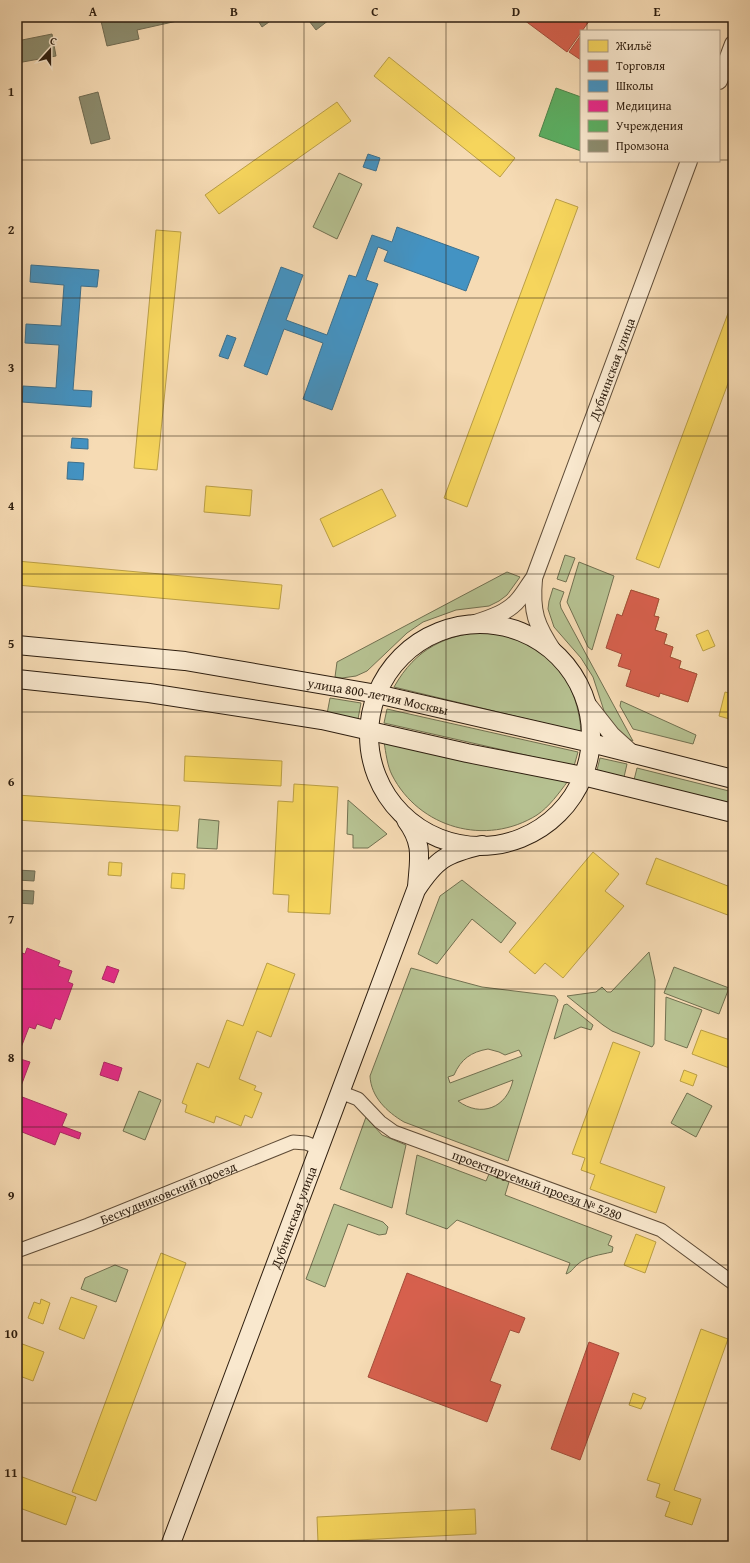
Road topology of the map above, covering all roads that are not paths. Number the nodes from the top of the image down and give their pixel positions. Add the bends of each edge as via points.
1 (733, 44) edge
2 (720, 78) edge
3 (689, 162) edge
4 (534, 578) junction
5 (470, 625) junction
6 (17, 645) edge
7 (554, 652) junction
8 (17, 679) edge
9 (377, 694) junction
10 (586, 702) junction
11 (369, 730) junction
12 (591, 743) junction
13 (634, 755) junction
14 (583, 776) junction
15 (733, 778) edge
16 (733, 812) edge
17 (401, 813) junction
18 (482, 845) junction
19 (416, 890) junction
20 (340, 1092) junction
21 (319, 1148) junction
22 (17, 1251) edge
23 (733, 1283) edge
24 (170, 1546) edge

1 - 2 street
3 - 4 street, Дубнинская улица
4 - 5 street, Дубнинская улица via 512,606 502,613
4 - 7 street, Дубнинская улица via 534,612 544,638
5 - 7 main road via 485,624 514,630 541,642
5 - 9 main road via 440,632 414,646 392,668
6 - 9 main road, улица 800-летия Москвы via 185,661
7 - 10 main road via 573,675
8 - 11 main road via 175,696
9 - 11 main road
9 - 12 main road, улица 800-летия Москвы
10 - 12 main road via 590,717
10 - 13 street via 612,735
11 - 14 main road
11 - 17 main road via 371,753 380,782
12 - 13 main road, улица 800-летия Москвы
12 - 14 main road
13 - 15 main road, улица 800-летия Москвы
14 - 16 main road
14 - 18 main road via 568,802 547,824 506,843
17 - 18 main road via 439,838 462,844
17 - 19 main road, Дубнинская улица via 414,830 418,842 420,857
18 - 19 main road, Дубнинская улица via 442,858 432,867
19 - 20 main road, Дубнинская улица
20 - 21 main road, Дубнинская улица
20 - 23 street, проектируемый проезд № 5280 via 358,1098 380,1122 394,1132 661,1230
21 - 22 street, Бескудниковский проезд via 293,1142
21 - 24 main road, Дубнинская улица

